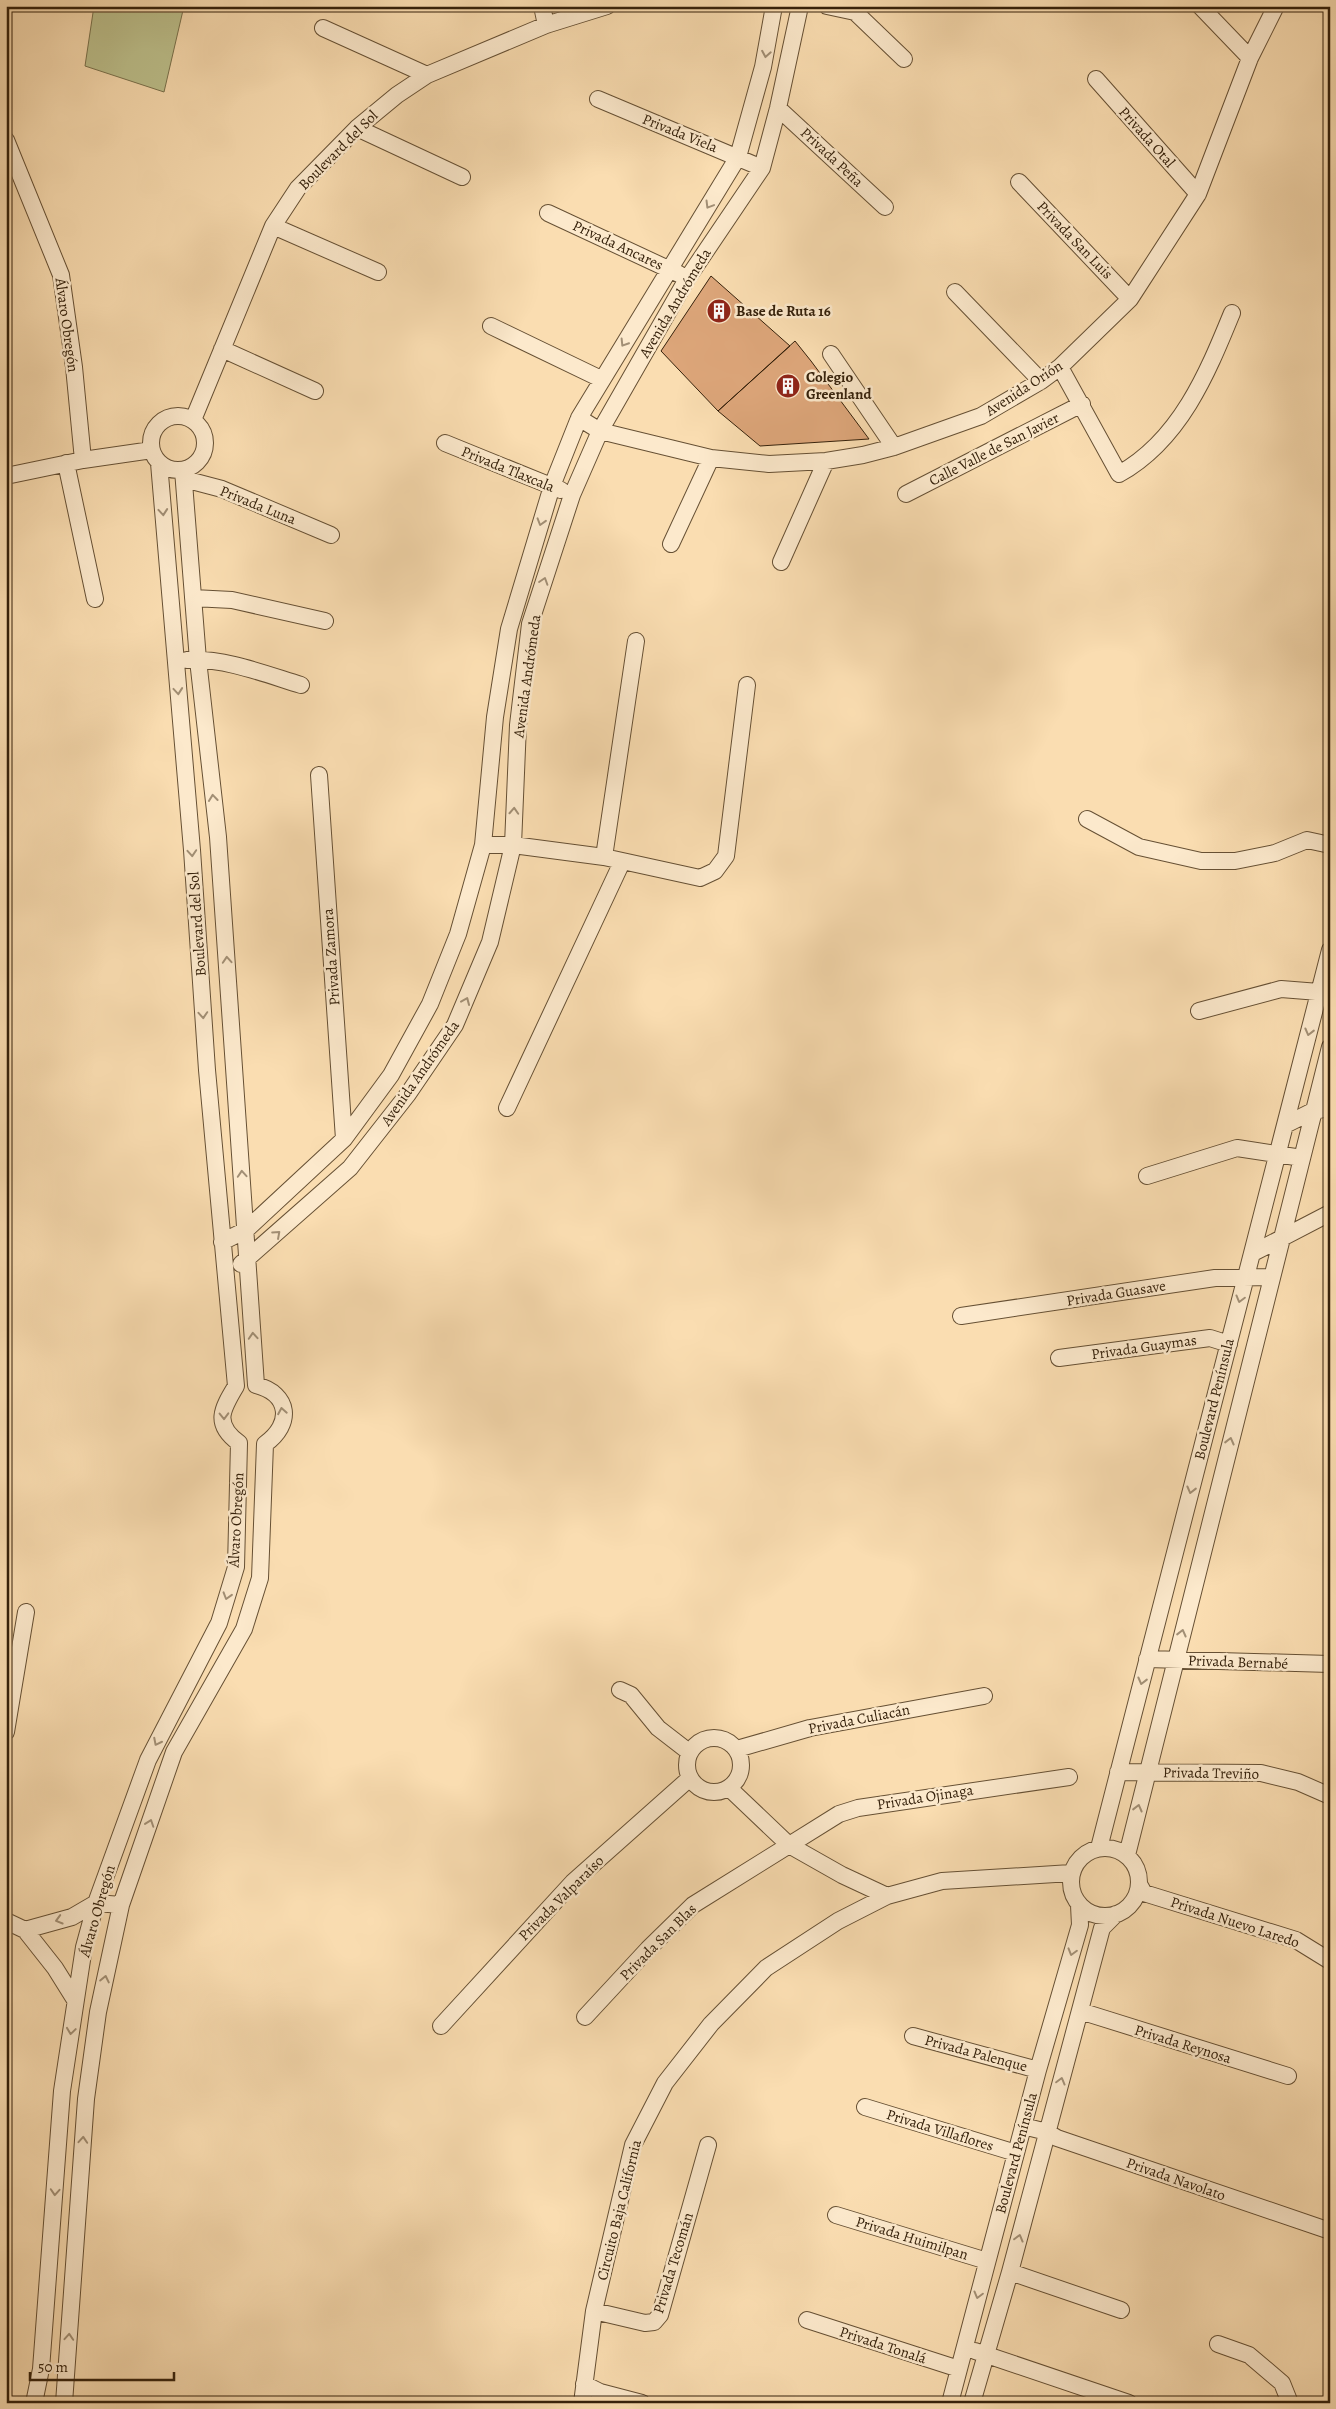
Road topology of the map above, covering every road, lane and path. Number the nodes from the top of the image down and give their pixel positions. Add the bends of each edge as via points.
1 (542, 6) edge
2 (608, 6) edge
3 (774, 6) edge
4 (800, 6) edge
5 (827, 6) edge
6 (1200, 6) edge
7 (1276, 6) edge
8 (546, 25) junction
9 (323, 28) dead end
10 (1250, 58) junction
11 (904, 59) dead end
12 (427, 75) junction
13 (1096, 79) dead end
14 (598, 99) dead end
15 (778, 108) junction
16 (357, 128) junction
17 (6, 140) edge
18 (738, 157) junction
19 (762, 168) junction
20 (462, 177) dead end
21 (1019, 182) dead end
22 (1198, 194) junction
23 (885, 207) dead end
24 (548, 213) dead end
25 (272, 226) junction
26 (670, 269) junction
27 (378, 272) dead end
28 (687, 279) junction
29 (955, 292) dead end
30 (1130, 299) junction
31 (1232, 313) dead end
32 (491, 326) dead end
33 (222, 348) junction
34 (831, 354) dead end
35 (1060, 367) junction
36 (601, 379) junction
37 (1041, 380) junction
38 (315, 392) dead end
39 (1082, 404) junction
40 (579, 418) junction
41 (193, 420) junction
42 (600, 431) junction
43 (445, 443) dead end
44 (894, 447) junction
45 (156, 457) junction
46 (711, 458) junction
47 (83, 460) junction
48 (826, 461) junction
49 (66, 464) junction
50 (184, 475) junction
51 (6, 476) edge
52 (552, 486) junction
53 (906, 494) dead end
54 (572, 495) junction
55 (331, 535) dead end
56 (671, 544) dead end
57 (781, 562) dead end
58 (193, 598) junction
59 (95, 599) dead end
60 (325, 621) dead end
61 (636, 641) dead end
62 (198, 660) junction
63 (175, 661) junction
64 (301, 685) dead end
65 (747, 686) dead end
66 (319, 775) dead end
67 (1087, 819) dead end
68 (483, 845) junction
69 (513, 845) junction
70 (1330, 845) edge
71 (604, 857) junction
72 (622, 862) junction
73 (1330, 950) edge
74 (1324, 988) edge
75 (1199, 1010) dead end
76 (1330, 1047) edge
77 (507, 1108) dead end
78 (1330, 1108) edge
79 (1313, 1111) junction
80 (1286, 1125) junction
81 (344, 1139) junction
82 (1278, 1154) junction
83 (1302, 1158) junction
84 (1147, 1176) dead end
85 (1330, 1213) edge
86 (246, 1230) junction
87 (1282, 1237) junction
88 (222, 1242) junction
89 (1253, 1253) junction
90 (248, 1260) junction
91 (224, 1274) junction
92 (1246, 1277) junction
93 (1271, 1277) junction
94 (961, 1316) dead end
95 (1229, 1344) junction
96 (1059, 1358) dead end
97 (239, 1443) joint
98 (265, 1444) joint
99 (26, 1612) dead end
100 (1147, 1659) junction
101 (1175, 1660) junction
102 (1330, 1664) edge
103 (620, 1690) dead end
104 (984, 1696) dead end
105 (6, 1732) edge
106 (736, 1749) junction
107 (689, 1752) junction
108 (1118, 1772) junction
109 (1147, 1772) junction
110 (1069, 1777) dead end
111 (690, 1778) junction
112 (729, 1788) junction
113 (1330, 1796) edge
114 (789, 1845) junction
115 (1098, 1848) junction
116 (1127, 1855) junction
117 (1071, 1873) junction
118 (1140, 1886) junction
119 (887, 1896) junction
120 (96, 1903) junction
121 (121, 1905) junction
122 (1079, 1905) junction
123 (1116, 1914) junction
124 (6, 1921) edge
125 (25, 1930) junction
126 (1330, 1961) edge
127 (75, 2000) junction
128 (1080, 2011) junction
129 (585, 2017) dead end
130 (441, 2026) dead end
131 (914, 2036) dead end
132 (1038, 2070) junction
133 (1288, 2076) dead end
134 (865, 2107) dead end
135 (1023, 2126) junction
136 (1047, 2132) junction
137 (708, 2145) dead end
138 (1016, 2153) junction
139 (836, 2215) dead end
140 (1330, 2232) edge
141 (988, 2261) junction
142 (1010, 2272) junction
143 (1120, 2310) dead end
144 (594, 2311) junction
145 (807, 2320) dead end
146 (1218, 2344) dead end
147 (964, 2348) junction
148 (985, 2354) junction
149 (959, 2369) junction
150 (584, 2384) junction
151 (34, 2403) edge
152 (64, 2403) edge
153 (582, 2403) edge
154 (642, 2403) edge
155 (950, 2403) edge
156 (972, 2403) edge
157 (1129, 2403) edge
158 (1290, 2403) edge

1 - 8 street
2 - 8 street, Boulevard del Sol
3 -> 18 street, Avenida Andrómeda via 764,68
4 - 15 street, Avenida Andrómeda
5 - 11 street via 855,12
6 - 10 street
7 - 10 street, Avenida Orión
8 - 12 street, Boulevard del Sol
9 - 12 street
10 - 22 street, Avenida Orión
12 - 16 street, Boulevard del Sol
13 - 22 street, Privada Otal
14 - 18 street, Privada Viela
15 - 19 street, Avenida Andrómeda
15 - 23 street, Privada Peña
16 - 20 street
16 - 25 street, Boulevard del Sol via 298,188
17 - 47 street, Álvaro Obregón via 61,275
18 - 19 street, Privada Viela
18 -> 26 street, Avenida Andrómeda
19 - 28 street, Avenida Andrómeda
21 - 30 street, Privada San Luis
22 - 30 street, Avenida Orión
24 - 26 street, Privada Ancares
25 - 27 street
25 - 33 street, Boulevard del Sol
26 - 28 street, Privada Ancares
26 -> 36 street, Avenida Andrómeda
28 - 42 street, Avenida Andrómeda
29 - 37 street
30 - 35 street, Avenida Orión
31 - 39 street via 1205,378 1180,417 1134,466 1119,474
32 - 36 street
33 - 38 street
33 - 41 street, Boulevard del Sol
34 - 44 street
35 - 37 street, Avenida Orión
35 - 39 street
36 - 40 street, Avenida Andrómeda
37 - 44 street, Avenida Orión via 981,416
39 - 53 street, Calle Valle de San Javier
40 - 42 street, Avenida Orión
40 - 52 street, Avenida Andrómeda
41 - 45 street via 175,416 158,424 154,432
41 - 50 street via 203,432 205,447 200,460
42 - 46 street, Avenida Orión
42 - 54 street, Avenida Andrómeda
43 - 52 street, Privada Tlaxcala
44 - 48 street, Avenida Orión
45 - 47 street
45 - 50 street
45 -> 63 street, Boulevard del Sol
46 - 48 street, Avenida Orión via 769,464
46 - 56 street
47 - 49 street
48 - 57 street
49 - 51 street
49 - 59 street
50 - 55 street, Privada Luna
50 - 58 street, Boulevard del Sol
52 - 54 street, Privada Tlaxcala
52 -> 68 street, Avenida Andrómeda via 509,629 495,717
69 -> 54 street, Avenida Andrómeda via 518,726 530,624
58 - 60 street via 232,600
58 - 62 street, Boulevard del Sol
61 - 71 street
62 - 63 street
62 - 64 street via 235,666
86 -> 62 street, Boulevard del Sol via 218,837
63 -> 88 street, Boulevard del Sol
65 - 72 street via 726,856 715,871 700,878
66 - 81 street, Privada Zamora
67 - 70 street via 1139,847 1201,861 1235,861 1275,853 1307,840
68 - 69 street
68 - 81 street, Avenida Andrómeda via 458,934 430,1004 391,1075
69 - 71 street
90 -> 69 street, Avenida Andrómeda via 350,1168 408,1094 456,1025 490,942
71 - 72 street
72 - 77 street
73 - 74 street, Boulevard Península
74 - 75 street via 1282,989
74 -> 80 street, Boulevard Península
76 - 79 street, Boulevard Península
78 - 79 street
79 - 80 street
79 - 83 street, Boulevard Península
80 - 82 street, Boulevard Península
81 - 86 street, Avenida Andrómeda
82 - 83 street
82 - 84 street via 1237,1148
82 - 89 street, Boulevard Península
83 - 87 street, Boulevard Península
85 - 87 street
86 - 88 street, Avenida Andrómeda
86 - 90 street, Boulevard del Sol
87 - 89 street
87 - 93 street, Boulevard Península
88 - 91 street, Boulevard del Sol
89 - 92 street, Boulevard Península
90 - 91 street, Avenida Andrómeda
98 -> 90 street, Boulevard del Sol via 282,1428 283,1409 274,1392 256,1385
91 -> 97 street, Boulevard del Sol via 236,1386 223,1407 222,1418 230,1437
92 - 93 street, Privada Guasave
92 - 94 street, Privada Guasave via 1215,1278
92 -> 95 street, Boulevard Península
101 -> 93 street, Boulevard Península
95 - 96 street, Privada Guaymas via 1210,1338
95 -> 100 street, Boulevard Península
97 -> 120 street, Álvaro Obregón via 236,1567 219,1623 148,1760
121 -> 98 street, Álvaro Obregón via 174,1752 244,1629 260,1578
99 - 105 street
100 - 101 street, Privada Bernabé
100 -> 108 street, Boulevard Península
101 - 102 street, Privada Bernabé
101 - 109 street, Boulevard Península
103 - 107 street via 631,1695 658,1728
104 - 106 street, Privada Culiacán via 810,1728
106 - 107 street via 730,1742 712,1737 703,1739
106 - 112 street via 740,1757 740,1775
107 - 111 street via 686,1761
108 - 109 street, Privada Treviño
108 - 115 street, Boulevard Península
109 - 113 street, Privada Treviño via 1261,1773 1298,1782
116 -> 109 street, Boulevard Península
110 - 114 street, Privada Ojinaga via 858,1808 839,1814
111 - 112 street via 703,1790 720,1792
111 - 130 street, Privada Valparaíso via 573,1882
112 - 114 street
114 - 119 street
114 - 129 street, Privada San Blas via 693,1905 648,1948
115 - 116 street via 1117,1849
115 - 117 street via 1084,1854
116 - 118 street via 1139,1874
117 - 119 street, Circuito Baja California via 942,1881
117 - 122 street via 1070,1884
118 - 123 street via 1130,1906
118 - 126 street, Privada Nuevo Laredo via 1144,1893 1296,1940
119 - 144 street, Circuito Baja California via 838,1921 766,1968 711,2024 665,2082 633,2146
120 - 121 street
120 -> 125 street via 72,1917
120 - 127 street, Álvaro Obregón
152 -> 121 street, Álvaro Obregón via 86,2099 98,2012
122 - 123 street via 1098,1916
122 -> 132 street, Boulevard Península via 1080,1925
123 - 128 street, Boulevard Península via 1102,1928
124 - 125 street
125 - 127 street
127 -> 151 street, Álvaro Obregón via 62,2091 41,2369
128 - 133 street, Privada Reynosa
136 -> 128 street, Boulevard Península
131 - 132 street, Privada Palenque
132 - 135 street, Boulevard Península
134 - 138 street, Privada Villaflores
135 - 136 street, Privada Navolato
135 - 138 street, Boulevard Península
136 - 140 street, Privada Navolato
142 -> 136 street, Boulevard Península
137 - 144 street, Privada Tecomán via 660,2315 654,2322 645,2323
138 - 141 street, Boulevard Península
139 - 141 street, Privada Huimilpan
141 -> 147 street, Boulevard Península
142 - 143 street
142 - 148 street, Boulevard Península
144 - 150 street, Circuito Baja California
145 - 149 street, Privada Tonalá
146 - 158 street via 1249,2354 1282,2383
147 - 148 street
147 - 149 street, Boulevard Península
148 - 156 street, Boulevard Península
148 - 157 street
149 - 155 street, Boulevard Península
150 - 153 street, Circuito Baja California
150 - 154 street via 600,2392

